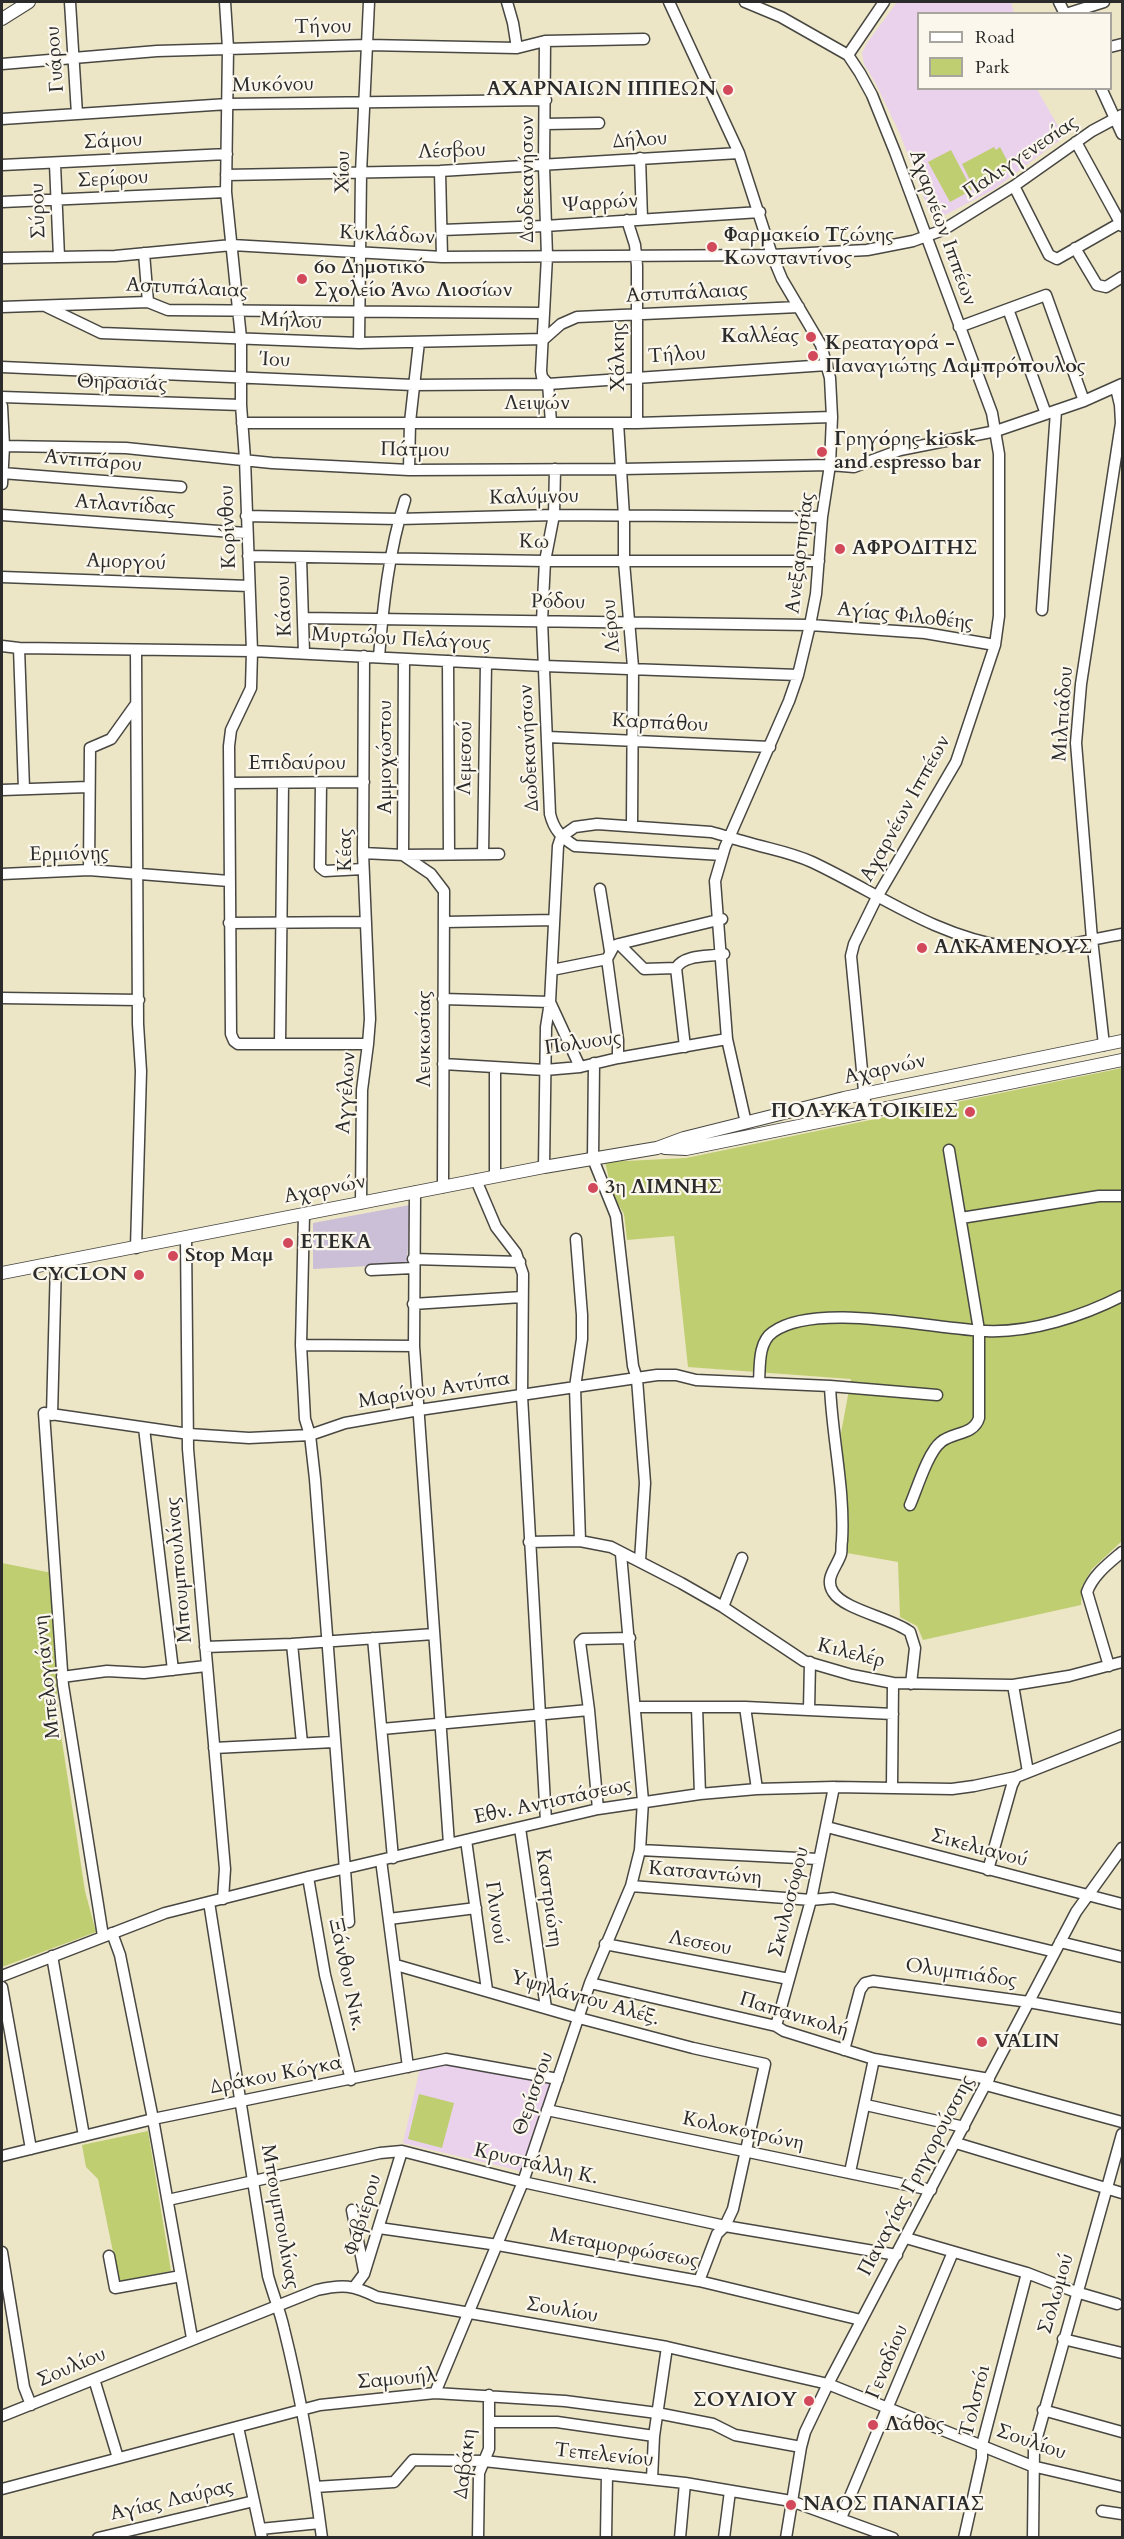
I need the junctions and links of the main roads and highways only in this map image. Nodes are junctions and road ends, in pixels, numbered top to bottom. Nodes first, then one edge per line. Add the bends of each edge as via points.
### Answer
1 (28, 2) edge
2 (2, 20) edge
3 (1122, 1041) edge
4 (1122, 1060) edge
5 (657, 1148) junction
6 (2, 1273) edge

1 - 2 main road
3 - 5 main road, Αχαρνών via 864,1093
4 - 5 main road, Αχαρνών via 686,1149
5 - 6 main road, Αχαρνών

